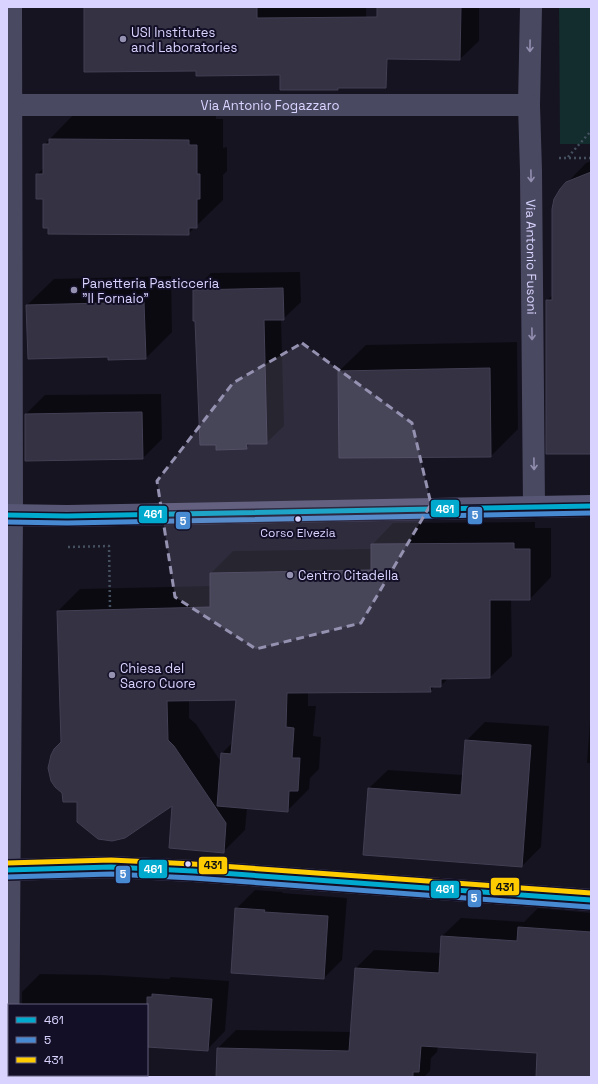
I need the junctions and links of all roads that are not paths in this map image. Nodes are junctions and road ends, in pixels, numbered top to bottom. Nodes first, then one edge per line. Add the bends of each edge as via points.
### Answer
1 (11, 7) edge
2 (531, 7) edge
3 (11, 105) junction
4 (529, 105) junction
5 (591, 506) edge
6 (534, 507) junction
7 (9, 515) edge
8 (8, 870) edge
9 (591, 900) edge
10 (8, 1077) edge

1 - 3 street
2 -> 4 street, Via Antonio Fusoni
3 - 4 street, Via Antonio Fogazzaro
3 - 7 street
4 -> 6 street, Via Antonio Fusoni
5 - 6 street
6 - 7 street via 75,516
7 - 8 street
8 - 9 street via 111,867 173,870
8 - 10 street

